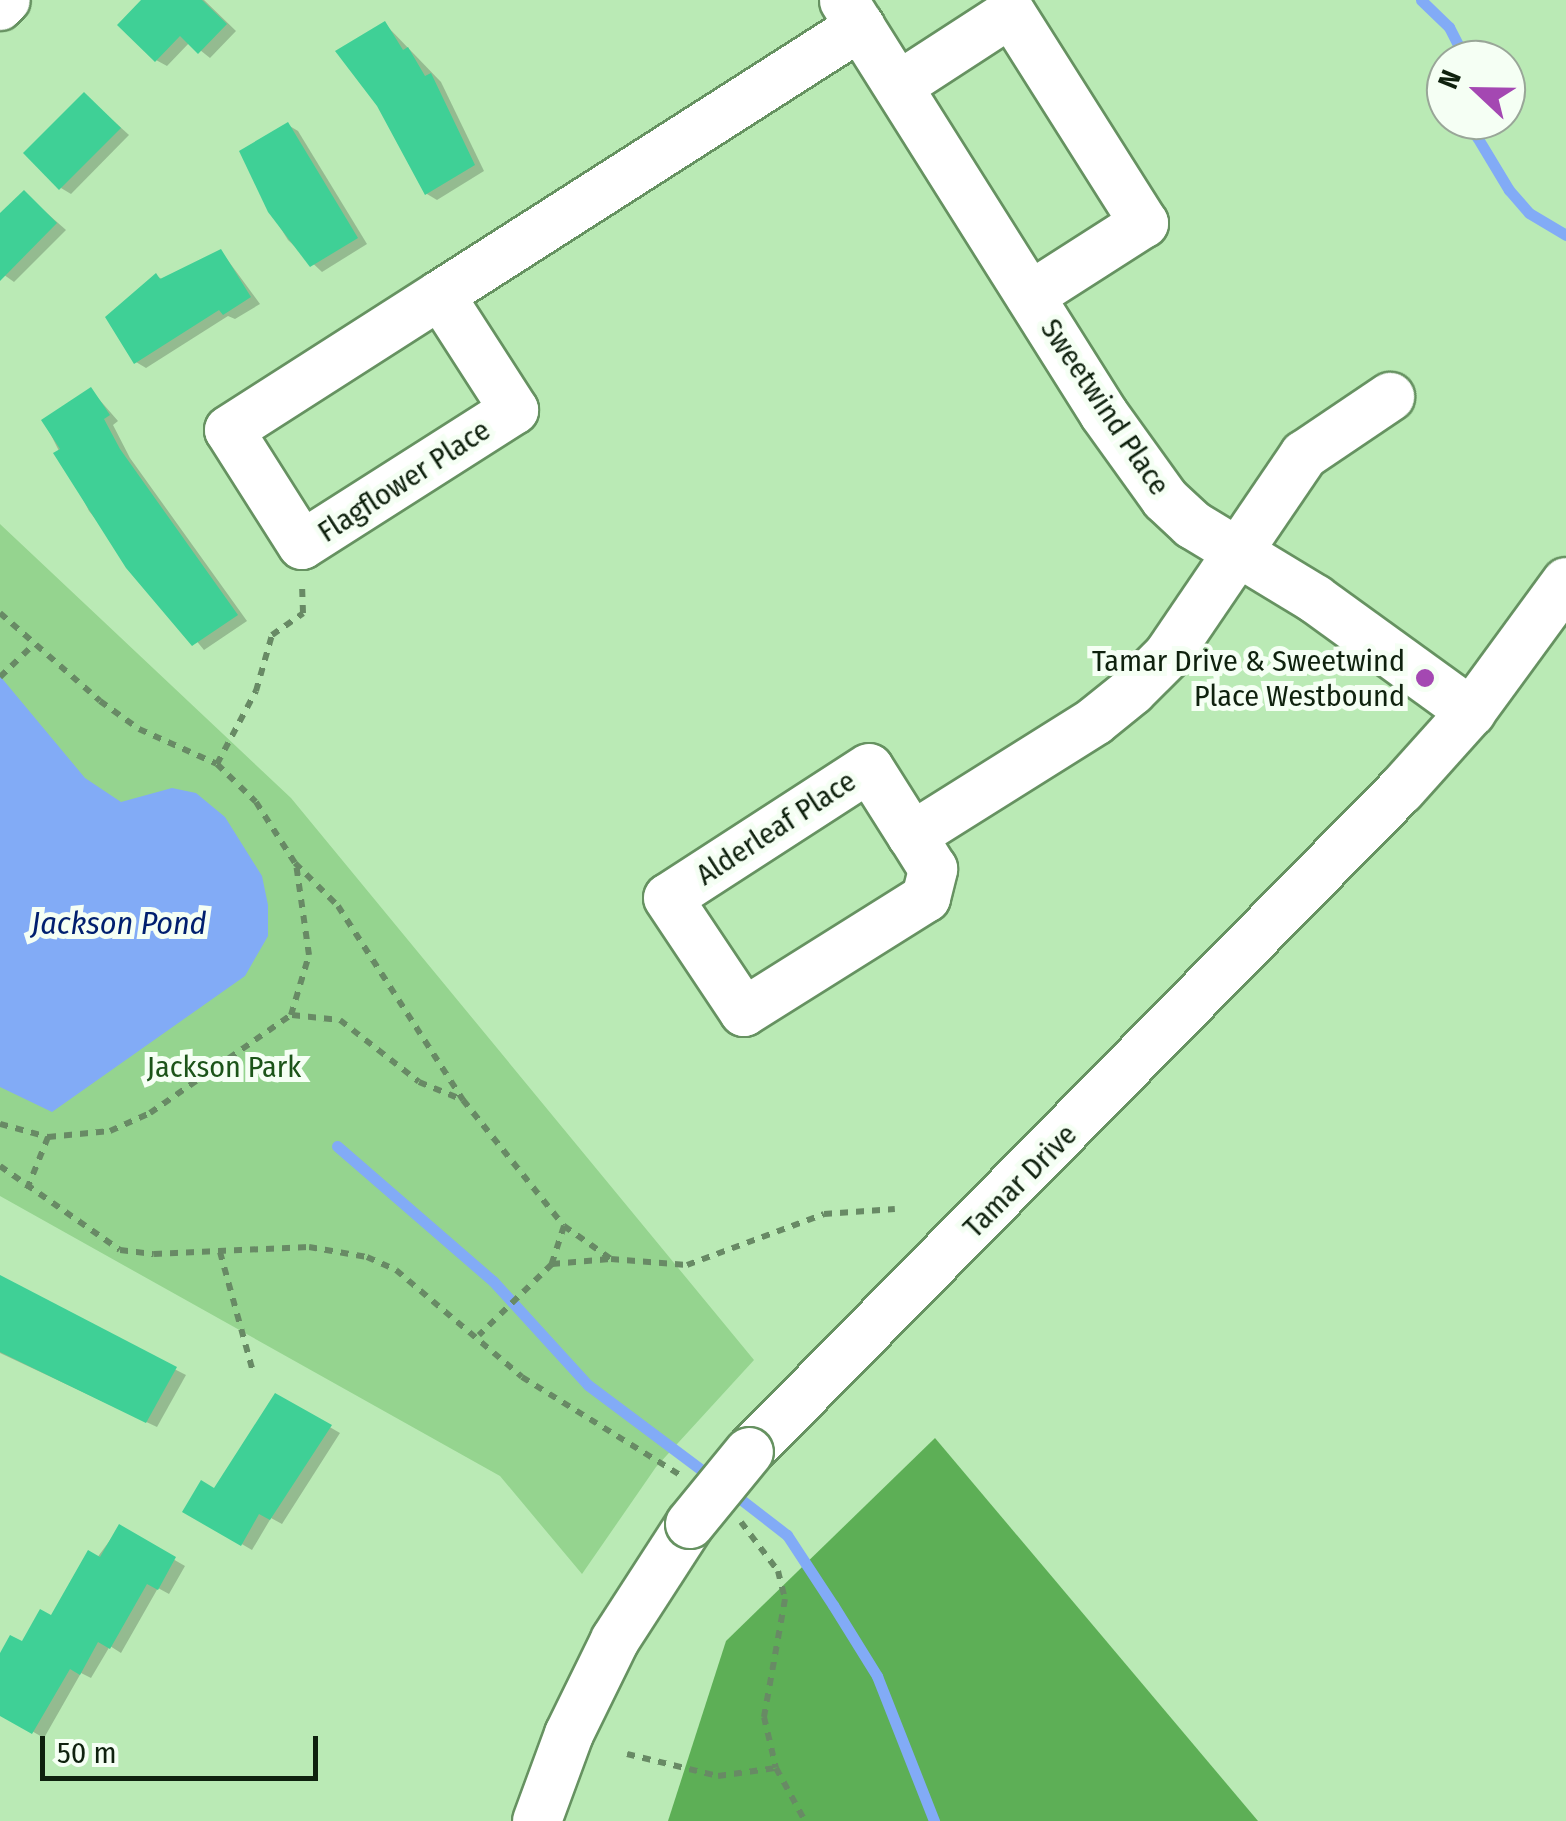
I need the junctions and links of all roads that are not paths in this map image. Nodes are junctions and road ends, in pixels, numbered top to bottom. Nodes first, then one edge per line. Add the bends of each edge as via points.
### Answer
1 (6, 0) edge
2 (0, 6) edge
3 (852, 13) edge
4 (900, 85) junction
5 (440, 294) junction
6 (1030, 296) junction
7 (1390, 397) dead end
8 (1238, 554) junction
9 (1566, 582) edge
10 (1471, 712) junction
11 (912, 836) junction
12 (537, 1821) edge

1 - 2 street
3 - 4 street, Sweetwind Place
3 - 5 street, Flagflower Place
4 - 6 street, Sweetwind Place
4 - 6 street via 1012,13 1144,222
5 - 5 street, Flagflower Place via 230,430 302,545 514,410
6 - 8 street, Sweetwind Place via 1165,499
7 - 8 street via 1304,455
8 - 10 street, Sweetwind Place via 1315,599
8 - 11 street via 1168,655 1132,691
9 - 10 street, Tamar Drive
10 - 12 street, Tamar Drive, bridge via 702,1506 615,1640 569,1734
11 - 11 street, Alderleaf Place via 933,869 926,898 744,1012 668,898 869,768

